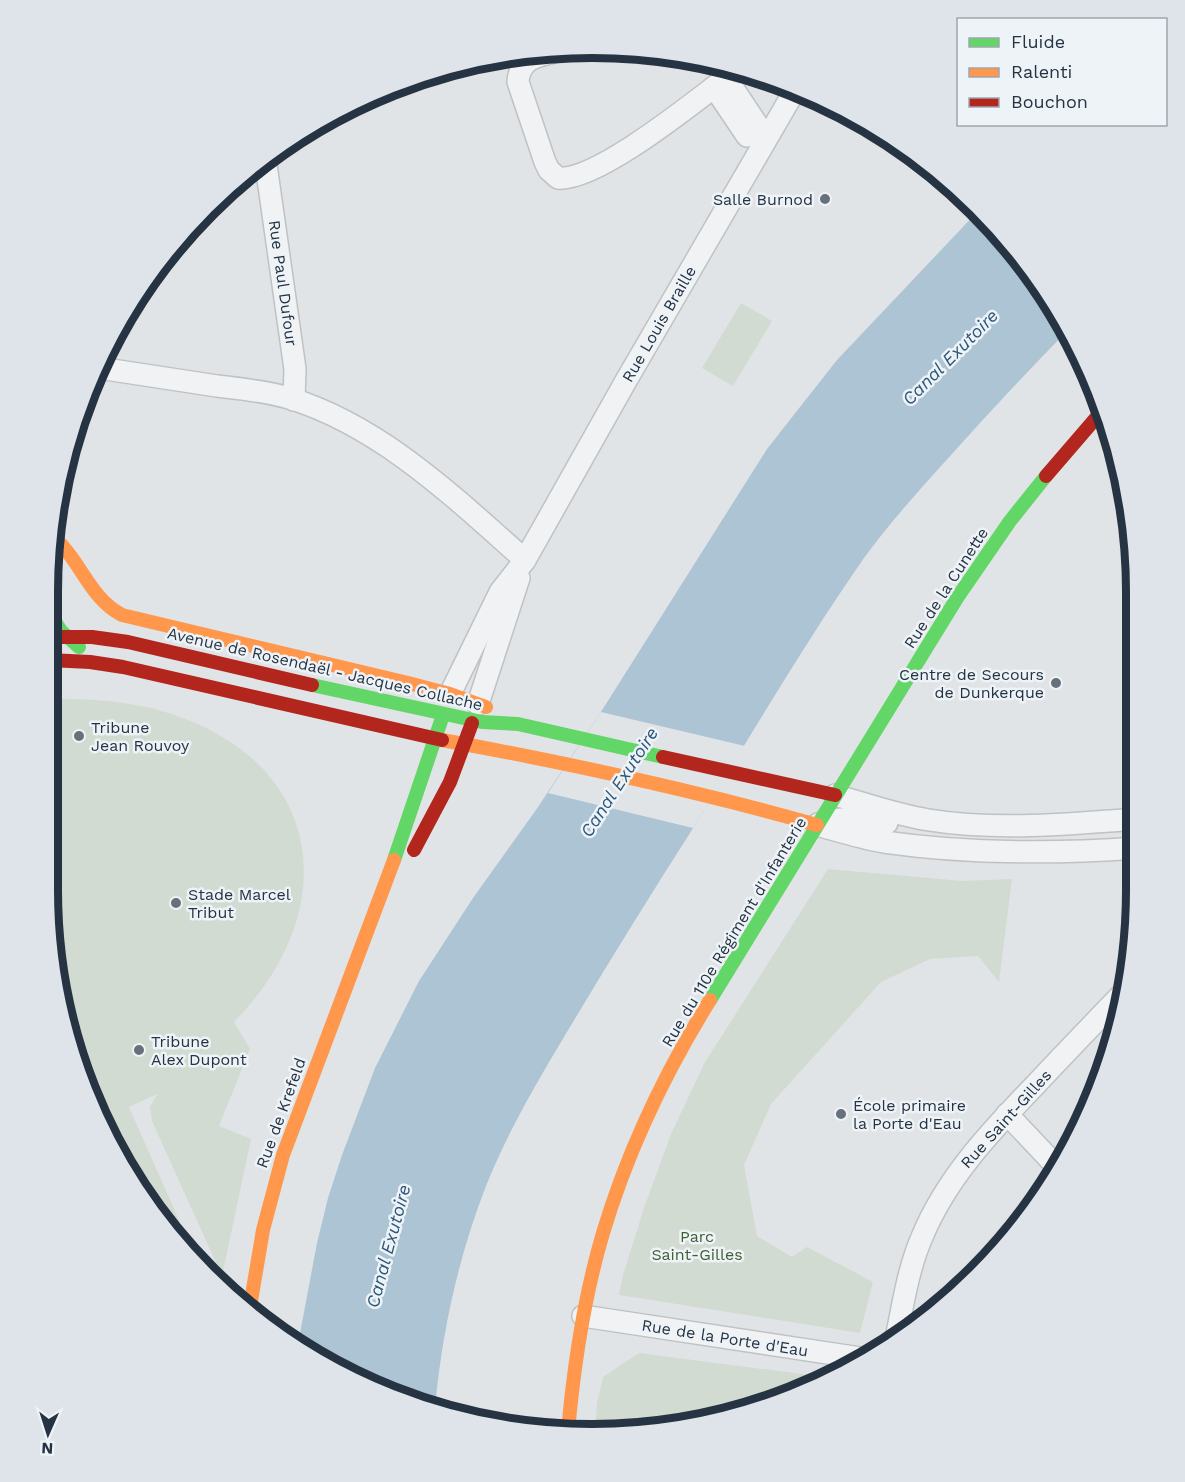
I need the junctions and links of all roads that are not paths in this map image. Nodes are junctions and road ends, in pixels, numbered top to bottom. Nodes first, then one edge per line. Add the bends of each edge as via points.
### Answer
1 (526, 63) edge
2 (719, 76) edge
3 (791, 97) edge
4 (762, 145) junction
5 (267, 169) edge
6 (108, 369) edge
7 (294, 400) junction
8 (1097, 417) edge
9 (61, 545) edge
10 (525, 560) junction
11 (58, 625) edge
12 (76, 625) dead end
13 (58, 636) edge
14 (66, 636) junction
15 (58, 643) edge
16 (58, 660) edge
17 (123, 667) junction
18 (450, 694) junction
19 (476, 712) junction
20 (443, 715) junction
21 (435, 738) junction
22 (466, 744) junction
23 (835, 795) junction
24 (1126, 820) edge
25 (1078, 823) junction
26 (817, 825) junction
27 (1126, 849) edge
28 (366, 937) junction
29 (1114, 1001) edge
30 (1007, 1114) junction
31 (1052, 1162) edge
32 (251, 1300) edge
33 (583, 1316) junction
34 (898, 1327) edge
35 (851, 1357) edge
36 (569, 1423) edge

1 - 2 street via 518,82 545,162 558,177 575,177 609,160 667,123
2 - 4 street
3 - 4 street, Rue Louis Braille
4 - 10 street, Rue Louis Braille
5 - 7 street, Rue Paul Dufour via 295,369
6 - 7 street
7 - 10 street via 344,421 400,456
8 - 23 main road, Rue de la Cunette via 1044,478 978,567
9 - 18 main road, Avenue de Rosendaël - Jacques Collache via 74,559 89,594 110,610
10 - 18 street, Rue Louis Braille via 500,592
10 - 19 street, Rue Louis Braille
11 - 14 main road
12 - 14 main road
13 - 14 main road, Avenue de Rosendaël - Jacques Collache
14 - 15 main road
14 - 17 main road via 96,658
14 - 20 main road, Avenue de Rosendaël - Jacques Collache via 128,642
16 - 17 main road
17 - 21 main road
18 - 19 main road, Avenue de Rosendaël - Jacques Collache
18 - 20 main road, Rue de Krefeld
19 - 20 main road, Avenue de Rosendaël - Jacques Collache
19 - 22 main road, Rue de Krefeld
19 - 23 main road, Avenue de Rosendaël - Jacques Collache
20 - 21 main road, Rue de Krefeld
21 - 22 main road
21 - 28 main road, Rue de Krefeld
22 - 26 main road
22 - 28 main road, Rue de Krefeld via 445,793
23 - 25 street via 938,821 999,825
23 - 26 main road, Rue du 110e Régiment d'Infanterie
24 - 25 street
25 - 26 street via 968,837 922,832 858,817
26 - 27 street via 883,841 938,847 1054,853
26 - 33 main road, Rue du 110e Régiment d'Infanterie via 700,1014 639,1135 605,1224
28 - 32 main road, Rue de Krefeld via 280,1163
29 - 30 street, Rue Saint-Gilles
30 - 31 street
30 - 34 street, Rue Saint-Gilles via 968,1160 929,1221 913,1261
33 - 35 street, Rue de la Porte d'Eau
33 - 36 main road, Rue du 110e Régiment d'Infanterie

